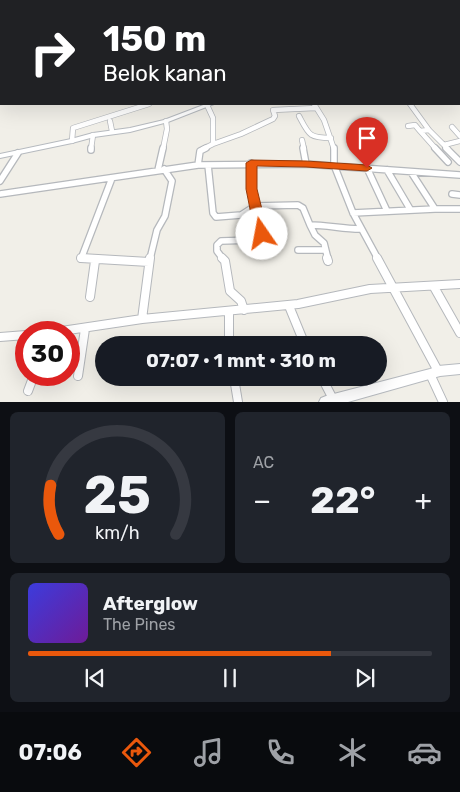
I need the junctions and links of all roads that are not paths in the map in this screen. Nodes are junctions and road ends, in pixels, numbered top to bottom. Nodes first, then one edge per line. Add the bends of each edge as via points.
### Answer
1 (145, 105) edge
2 (206, 105) edge
3 (209, 105) edge
4 (315, 105) edge
5 (411, 105) edge
6 (299, 116) dead end
7 (110, 121) dead end
8 (166, 121) junction
9 (408, 126) dead end
10 (452, 127) dead end
11 (429, 130) junction
12 (112, 131) junction
13 (420, 131) junction
14 (93, 134) junction
15 (460, 136) edge
16 (331, 138) junction
17 (302, 140) dead end
18 (72, 141) junction
19 (460, 141) edge
20 (213, 144) junction
21 (444, 145) junction
22 (90, 150) dead end
23 (18, 153) junction
24 (0, 156) edge
25 (448, 162) dead end
26 (460, 162) edge
27 (251, 163) junction
28 (306, 164) junction
29 (198, 165) junction
30 (208, 165) junction
31 (334, 165) junction
32 (367, 168) junction
33 (161, 170) junction
34 (387, 170) junction
35 (411, 172) junction
36 (460, 175) edge
37 (112, 178) junction
38 (0, 181) edge
39 (0, 194) edge
40 (452, 194) dead end
41 (460, 195) edge
42 (255, 206) junction
43 (410, 209) junction
44 (435, 209) junction
45 (460, 209) edge
46 (387, 211) junction
47 (353, 213) junction
48 (310, 225) junction
49 (360, 229) junction
50 (298, 250) dead end
51 (325, 250) junction
52 (95, 261) junction
53 (328, 261) dead end
54 (150, 262) junction
55 (460, 284) edge
56 (434, 287) junction
57 (395, 289) junction
58 (90, 297) dead end
59 (289, 306) junction
60 (244, 310) junction
61 (229, 312) junction
62 (142, 319) junction
63 (85, 329) junction
64 (80, 330) edge
65 (460, 333) edge
66 (15, 336) edge
67 (228, 336) edge
68 (302, 336) edge
69 (0, 337) edge
70 (80, 363) edge
71 (460, 369) edge
72 (434, 372) junction
73 (30, 386) edge
74 (235, 386) edge
75 (324, 386) edge
76 (28, 390) dead end
77 (329, 401) edge
78 (238, 402) edge
79 (443, 402) edge

1 - 18 street via 73,128
2 - 8 street
3 - 20 street
4 - 16 street
4 - 20 street via 273,110 273,119
5 - 11 street
6 - 16 street via 308,135
7 - 12 street
8 - 12 street
8 - 33 street
9 - 13 street via 415,125
10 - 15 street
11 - 13 street
11 - 21 street
12 - 14 street
13 - 25 street
14 - 18 street
14 - 22 street
16 - 31 street
17 - 28 street
18 - 23 street
19 - 21 street
20 - 29 street via 200,151
21 - 26 street
23 - 24 street
23 - 38 street
27 - 28 street
27 - 30 street
27 - 42 street
28 - 31 street
29 - 30 street
29 - 33 street
30 - 42 street via 216,217 241,215
31 - 32 street
31 - 47 street
32 - 34 street
32 - 46 street
33 - 37 street
33 - 54 street via 172,181
34 - 35 street
34 - 43 street
35 - 36 street
35 - 44 street
37 - 39 street
37 - 52 street via 80,258
40 - 41 street
42 - 48 street via 298,205 303,208
42 - 60 street via 261,238 221,241 217,245 217,251 225,261 230,291 241,301
43 - 44 street
43 - 46 street
44 - 45 street
46 - 47 street
47 - 49 street
48 - 49 street
48 - 51 street via 324,243
49 - 57 street
50 - 51 street
51 - 53 street
52 - 54 street
52 - 58 street
54 - 62 street
55 - 56 street
56 - 57 street
56 - 65 street
57 - 59 street via 370,289
57 - 72 street
59 - 60 street
59 - 68 street
60 - 61 street
61 - 62 street
61 - 67 street
62 - 63 street
63 - 64 street
63 - 70 street
66 - 69 street
71 - 72 street
72 - 77 street
72 - 79 street
73 - 76 street
74 - 78 street
75 - 77 street

